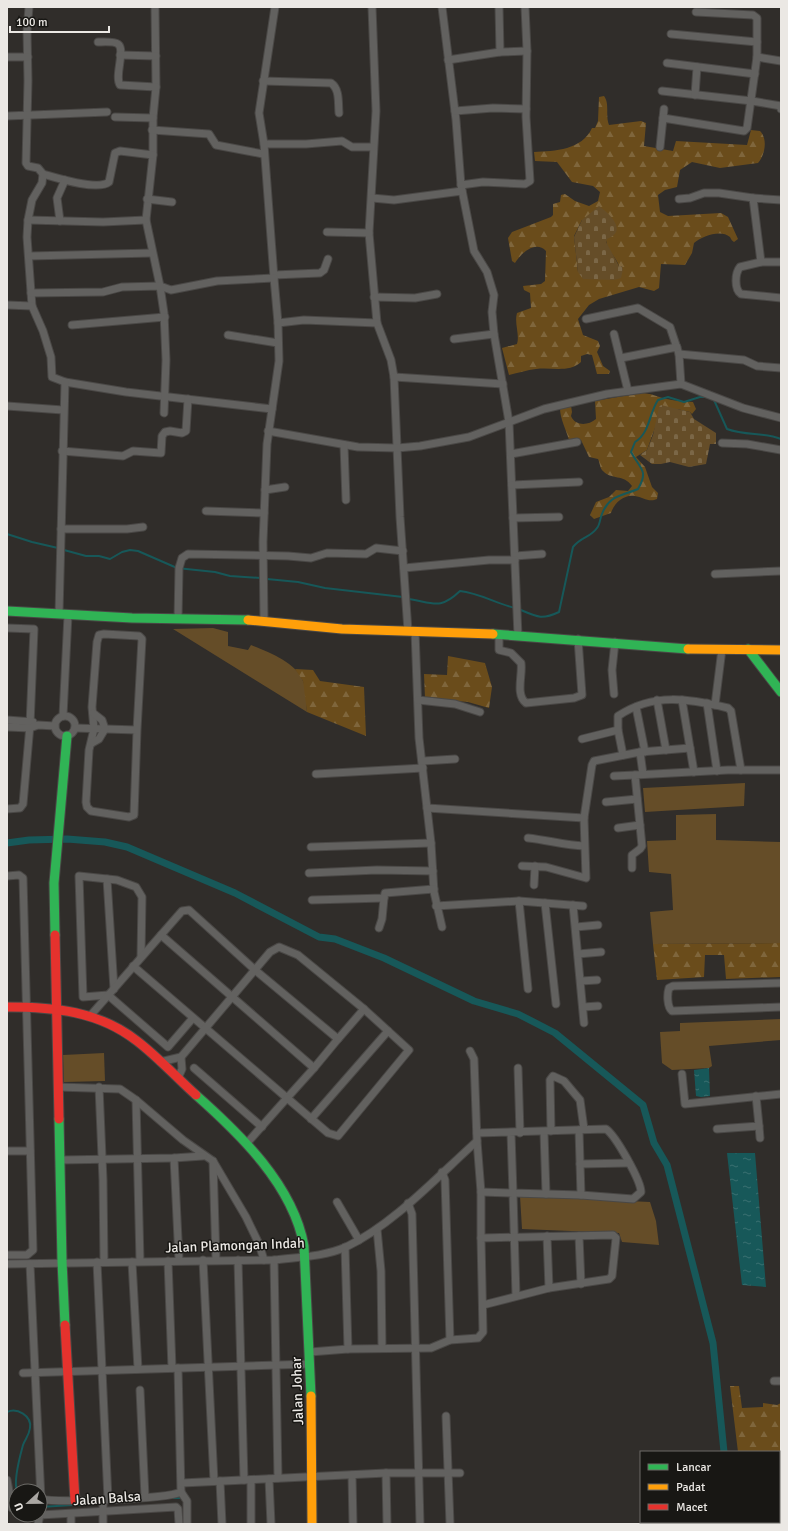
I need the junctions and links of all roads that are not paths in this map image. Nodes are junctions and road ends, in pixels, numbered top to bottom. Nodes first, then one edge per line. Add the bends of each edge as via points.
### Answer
1 (29, 7) edge
2 (155, 7) edge
3 (275, 7) edge
4 (372, 7) edge
5 (442, 7) edge
6 (499, 7) edge
7 (525, 7) edge
8 (696, 12) dead end
9 (671, 34) dead end
10 (98, 42) dead end
11 (757, 42) junction
12 (527, 51) junction
13 (500, 52) junction
14 (120, 55) junction
15 (156, 56) junction
16 (7, 57) edge
17 (28, 57) junction
18 (757, 57) junction
19 (448, 60) junction
20 (781, 61) edge
21 (667, 63) dead end
22 (696, 67) junction
23 (755, 74) junction
24 (263, 81) junction
25 (156, 87) junction
26 (662, 91) dead end
27 (695, 95) junction
28 (752, 101) junction
29 (781, 103) edge
30 (781, 107) edge
31 (526, 108) junction
32 (664, 109) dead end
33 (455, 111) junction
34 (107, 112) dead end
35 (339, 113) dead end
36 (7, 116) edge
37 (27, 116) junction
38 (116, 117) dead end
39 (153, 118) junction
40 (663, 118) junction
41 (152, 130) junction
42 (264, 144) junction
43 (372, 147) junction
44 (660, 147) dead end
45 (263, 154) junction
46 (153, 155) junction
47 (43, 174) junction
48 (65, 180) junction
49 (461, 188) junction
50 (372, 198) junction
51 (752, 198) junction
52 (147, 199) junction
53 (679, 199) dead end
54 (781, 200) edge
55 (172, 202) dead end
56 (28, 220) junction
57 (146, 220) junction
58 (60, 221) junction
59 (327, 232) dead end
60 (369, 233) junction
61 (152, 253) junction
62 (30, 256) junction
63 (328, 259) dead end
64 (761, 262) junction
65 (781, 262) edge
66 (274, 277) junction
67 (160, 286) junction
68 (31, 293) junction
69 (437, 294) dead end
70 (374, 297) junction
71 (781, 298) edge
72 (7, 305) edge
73 (32, 306) junction
74 (165, 317) junction
75 (586, 319) dead end
76 (278, 323) junction
77 (377, 323) junction
78 (72, 325) dead end
79 (494, 334) junction
80 (614, 334) dead end
81 (228, 335) dead end
82 (454, 338) dead end
83 (278, 343) junction
84 (678, 350) junction
85 (621, 358) junction
86 (781, 368) edge
87 (394, 377) junction
88 (65, 382) junction
89 (503, 384) junction
90 (681, 384) junction
91 (628, 391) junction
92 (165, 396) junction
93 (188, 399) junction
94 (7, 406) edge
95 (272, 409) junction
96 (63, 410) junction
97 (164, 413) dead end
98 (781, 418) edge
99 (510, 422) junction
100 (268, 430) junction
101 (577, 442) dead end
102 (722, 443) dead end
103 (344, 445) junction
104 (397, 448) junction
105 (781, 450) edge
106 (62, 451) junction
107 (511, 454) junction
108 (579, 482) dead end
109 (512, 485) junction
110 (285, 487) dead end
111 (265, 490) junction
112 (346, 500) dead end
113 (206, 511) dead end
114 (264, 513) junction
115 (559, 517) dead end
116 (513, 518) junction
117 (143, 527) dead end
118 (61, 528) junction
119 (403, 551) junction
120 (542, 554) dead end
121 (263, 557) junction
122 (515, 558) junction
123 (404, 568) junction
124 (781, 570) edge
125 (715, 574) dead end
126 (7, 611) edge
127 (64, 615) junction
128 (178, 619) junction
129 (264, 620) junction
130 (7, 628) edge
131 (412, 631) junction
132 (499, 634) junction
133 (518, 636) junction
134 (578, 639) junction
135 (615, 642) junction
136 (722, 649) junction
137 (748, 649) junction
138 (781, 650) edge
139 (781, 692) edge
140 (614, 694) dead end
141 (418, 700) junction
142 (657, 700) junction
143 (682, 700) junction
144 (711, 704) junction
145 (636, 707) junction
146 (480, 712) dead end
147 (93, 713) junction
148 (63, 716) junction
149 (7, 720) edge
150 (30, 725) junction
151 (55, 726) junction
152 (7, 727) edge
153 (75, 728) junction
154 (94, 729) junction
155 (105, 729) junction
156 (137, 730) junction
157 (618, 730) junction
158 (67, 736) junction
159 (582, 739) dead end
160 (92, 743) junction
161 (690, 748) junction
162 (666, 750) junction
163 (643, 752) junction
164 (623, 755) junction
165 (455, 759) dead end
166 (423, 765) junction
167 (717, 770) junction
168 (741, 770) junction
169 (781, 770) edge
170 (694, 772) junction
171 (316, 774) dead end
172 (643, 774) junction
173 (635, 775) junction
174 (614, 776) dead end
175 (637, 799) junction
176 (606, 802) dead end
177 (427, 808) junction
178 (7, 809) edge
179 (584, 818) junction
180 (640, 825) junction
181 (618, 828) dead end
182 (528, 838) dead end
183 (431, 843) junction
184 (584, 846) junction
185 (311, 847) dead end
186 (522, 866) dead end
187 (535, 866) junction
188 (632, 868) dead end
189 (433, 870) junction
190 (310, 873) dead end
191 (7, 876) edge
192 (107, 879) junction
193 (534, 885) dead end
194 (434, 889) junction
195 (384, 898) junction
196 (312, 900) dead end
197 (519, 901) junction
198 (545, 903) junction
199 (574, 905) junction
200 (436, 906) junction
201 (583, 906) dead end
202 (598, 925) dead end
203 (442, 927) dead end
204 (576, 927) junction
205 (379, 928) dead end
206 (161, 935) junction
207 (601, 952) dead end
208 (578, 954) junction
209 (142, 957) junction
210 (133, 966) junction
211 (255, 970) junction
212 (597, 980) dead end
213 (581, 981) junction
214 (781, 983) edge
215 (114, 989) junction
216 (528, 989) dead end
217 (108, 995) junction
218 (231, 998) junction
219 (556, 1004) dead end
220 (598, 1006) dead end
221 (7, 1007) edge
222 (27, 1007) junction
223 (583, 1007) junction
224 (781, 1007) edge
225 (56, 1008) junction
226 (364, 1009) junction
227 (90, 1016) junction
228 (193, 1018) junction
229 (584, 1023) dead end
230 (205, 1028) junction
231 (388, 1031) junction
232 (338, 1039) junction
233 (470, 1051) dead end
234 (181, 1057) junction
235 (160, 1062) junction
236 (194, 1068) dead end
237 (314, 1068) junction
238 (518, 1068) dead end
239 (682, 1074) dead end
240 (178, 1078) junction
241 (58, 1087) junction
242 (99, 1087) junction
243 (781, 1094) edge
244 (756, 1096) junction
245 (288, 1098) junction
246 (136, 1100) junction
247 (311, 1119) junction
248 (759, 1126) junction
249 (262, 1127) junction
250 (717, 1129) dead end
251 (581, 1130) junction
252 (548, 1132) junction
253 (477, 1133) junction
254 (511, 1133) junction
255 (520, 1133) junction
256 (760, 1138) dead end
257 (477, 1141) junction
258 (247, 1144) junction
259 (30, 1150) junction
260 (7, 1151) edge
261 (203, 1156) junction
262 (174, 1158) junction
263 (102, 1159) junction
264 (139, 1159) junction
265 (60, 1160) junction
266 (213, 1162) junction
267 (629, 1163) junction
268 (580, 1164) junction
269 (442, 1172) junction
270 (481, 1192) junction
271 (513, 1193) junction
272 (546, 1194) junction
273 (581, 1194) junction
274 (337, 1202) dead end
275 (408, 1203) junction
276 (377, 1229) junction
277 (547, 1236) junction
278 (578, 1236) junction
279 (514, 1237) junction
280 (481, 1238) junction
281 (359, 1240) junction
282 (345, 1247) junction
283 (7, 1255) edge
284 (304, 1257) junction
285 (179, 1260) junction
286 (203, 1260) junction
287 (216, 1260) junction
288 (238, 1260) junction
289 (264, 1260) junction
290 (274, 1260) junction
291 (62, 1261) junction
292 (140, 1261) junction
293 (168, 1261) junction
294 (101, 1262) junction
295 (132, 1262) junction
296 (7, 1264) edge
297 (30, 1264) junction
298 (581, 1284) junction
299 (549, 1288) junction
300 (516, 1296) junction
301 (483, 1305) junction
302 (450, 1340) junction
303 (382, 1348) junction
304 (415, 1348) junction
305 (348, 1349) junction
306 (310, 1352) junction
307 (310, 1364) junction
308 (241, 1366) junction
309 (275, 1366) junction
310 (175, 1368) junction
311 (208, 1368) junction
312 (138, 1369) junction
313 (102, 1370) junction
314 (67, 1371) junction
315 (23, 1373) dead end
316 (36, 1373) junction
317 (140, 1390) dead end
318 (446, 1416) dead end
319 (386, 1473) junction
320 (418, 1473) junction
321 (448, 1473) junction
322 (460, 1473) dead end
323 (352, 1475) junction
324 (315, 1477) junction
325 (278, 1478) junction
326 (269, 1479) junction
327 (7, 1480) edge
328 (248, 1480) junction
329 (217, 1481) junction
330 (182, 1483) junction
331 (7, 1489) edge
332 (181, 1492) junction
333 (145, 1497) junction
334 (104, 1500) junction
335 (75, 1501) junction
336 (102, 1511) junction
337 (71, 1514) junction
338 (48, 1515) edge
339 (71, 1524) edge
340 (102, 1524) edge
341 (179, 1524) edge
342 (187, 1524) edge
343 (222, 1524) edge
344 (251, 1524) edge
345 (271, 1524) edge
346 (312, 1524) edge
347 (353, 1524) edge
348 (387, 1524) edge
349 (420, 1524) edge
350 (450, 1524) edge

1 - 17 street
2 - 15 street
3 - 24 street
4 - 43 street via 376,111
5 - 19 street
6 - 13 street
7 - 12 street
8 - 11 street via 755,16
9 - 11 street
10 - 14 street via 118,44
11 - 18 street
12 - 13 street
12 - 31 street
13 - 19 street
14 - 15 street
14 - 25 street via 120,85
15 - 25 street
16 - 17 street
17 - 37 street
18 - 20 street
18 - 23 street
19 - 33 street
21 - 22 street
22 - 23 street
22 - 27 street
23 - 28 street
24 - 35 street via 330,83 336,90
24 - 42 street via 259,113
25 - 39 street
26 - 27 street
27 - 28 street
28 - 30 street
28 - 40 street via 747,128 744,131
29 - 30 street
31 - 33 street
31 - 49 street via 530,181 525,184 483,182
32 - 40 street
33 - 49 street
34 - 37 street
36 - 37 street
37 - 47 street via 26,165 38,168
38 - 39 street
39 - 41 street
40 - 44 street
41 - 45 street via 209,134 216,145
41 - 46 street
42 - 43 street via 342,141 352,147
42 - 45 street
43 - 50 street
45 - 66 street
46 - 48 street via 120,151 115,153 109,182 104,185
46 - 52 street
47 - 48 street
47 - 56 street via 42,183 32,200
48 - 58 street via 57,198
49 - 50 street via 394,200
49 - 79 street via 474,251 487,272 494,295
50 - 60 street
51 - 53 street via 704,193
51 - 54 street
51 - 64 street
52 - 55 street
52 - 57 street
56 - 58 street
56 - 62 street
57 - 58 street
57 - 61 street
59 - 60 street
60 - 70 street
61 - 62 street
61 - 67 street
62 - 68 street
63 - 66 street via 320,273
64 - 65 street
64 - 71 street via 738,268 738,291 741,294
66 - 67 street via 217,281 171,290
66 - 76 street
67 - 68 street via 122,287 103,292
67 - 74 street
68 - 73 street
69 - 70 street via 415,298
70 - 77 street
72 - 73 street
73 - 88 street via 51,357 52,377
74 - 78 street
74 - 92 street
75 - 84 street via 641,309 669,325
76 - 77 street via 304,320
76 - 83 street
77 - 87 street via 391,360
79 - 82 street
79 - 89 street
80 - 85 street
81 - 83 street
83 - 95 street via 278,374
84 - 85 street
84 - 86 street via 744,360 757,366
84 - 90 street
85 - 91 street
87 - 89 street
87 - 104 street
88 - 92 street
88 - 96 street
89 - 99 street
90 - 91 street
90 - 98 street via 743,408
91 - 99 street via 544,409
92 - 93 street
92 - 97 street
93 - 95 street
93 - 106 street via 186,431 182,434 164,432 160,454 133,451 123,456
94 - 96 street
95 - 100 street
96 - 106 street
99 - 104 street via 468,437
99 - 107 street
100 - 103 street
100 - 111 street
101 - 107 street
102 - 105 street
103 - 104 street
103 - 112 street
104 - 119 street
106 - 118 street
107 - 109 street
108 - 109 street
109 - 116 street
110 - 111 street
111 - 114 street
113 - 114 street
114 - 121 street
115 - 116 street
116 - 122 street
117 - 118 street
118 - 127 street
119 - 121 street via 376,548 367,554 327,553 315,558
119 - 123 street
120 - 122 street
121 - 128 street via 192,554 182,558 179,568
121 - 129 street
122 - 123 street
122 - 133 street
123 - 131 street
124 - 125 street
126 - 127 street
127 - 128 street
127 - 148 street
128 - 129 street
129 - 131 street via 342,629
130 - 150 street via 34,629
131 - 132 street
131 - 141 street
132 - 133 street
132 - 134 street via 499,650 511,653 521,663 520,690 526,703 582,695
133 - 134 street
134 - 135 street
135 - 136 street via 679,649
135 - 140 street via 612,670
136 - 137 street
136 - 144 street
137 - 138 street
137 - 139 street
141 - 146 street via 455,704
141 - 166 street
142 - 143 street
142 - 145 street
142 - 162 street
143 - 144 street
143 - 161 street
144 - 167 street
144 - 168 street via 731,711
145 - 157 street via 618,716
145 - 163 street
147 - 154 street
147 - 155 street via 102,720
147 - 156 street via 98,636 104,634 140,637 143,647
148 - 151 street via 57,720
148 - 153 street via 72,719
149 - 150 street
150 - 151 street
150 - 152 street
150 - 178 street via 23,804 20,808
151 - 158 street via 58,734
153 - 154 street
153 - 158 street
154 - 155 street
154 - 160 street
155 - 156 street
155 - 160 street via 99,739
156 - 160 street via 134,813 131,818 91,811 87,807 89,750
157 - 159 street
157 - 164 street
158 - 225 street via 54,882
161 - 162 street
161 - 170 street
162 - 163 street
163 - 164 street
163 - 172 street
164 - 179 street via 593,762
165 - 166 street
166 - 171 street
166 - 177 street
167 - 168 street
167 - 170 street
168 - 169 street
170 - 172 street
172 - 173 street
173 - 174 street
173 - 175 street
175 - 176 street
175 - 180 street
177 - 179 street
177 - 183 street
179 - 184 street
180 - 181 street
180 - 188 street via 642,847 632,854
182 - 184 street
183 - 185 street
183 - 189 street
184 - 187 street via 586,878
186 - 187 street
187 - 193 street
189 - 190 street
189 - 194 street
191 - 222 street via 19,875 23,878
192 - 209 street via 136,887 142,897
192 - 215 street
192 - 217 street via 79,876 83,997
194 - 195 street via 385,893
194 - 200 street
195 - 196 street
195 - 205 street
197 - 198 street
197 - 200 street
197 - 216 street
198 - 199 street
198 - 219 street
199 - 201 street
199 - 204 street
200 - 203 street
202 - 204 street
204 - 208 street
206 - 209 street
206 - 211 street via 182,911 189,910
206 - 218 street
207 - 208 street
208 - 213 street
209 - 210 street
210 - 215 street
210 - 228 street
211 - 218 street
211 - 226 street via 270,952 279,947 298,956
211 - 232 street
212 - 213 street
213 - 223 street
214 - 224 street via 673,986 668,991 669,1008 674,1012
215 - 217 street
217 - 227 street
217 - 228 street via 168,1047
218 - 230 street
218 - 237 street
220 - 223 street
221 - 222 street, Jalan Johar
222 - 225 street, Jalan Johar
222 - 259 street
223 - 229 street
225 - 227 street, Jalan Johar
225 - 241 street
226 - 231 street
226 - 232 street
227 - 235 street, Jalan Johar via 122,1030
228 - 230 street
230 - 234 street
230 - 245 street
231 - 247 street
231 - 247 street via 409,1050 338,1136 328,1134
232 - 237 street
233 - 253 street via 474,1059
234 - 235 street
234 - 240 street via 182,1069
235 - 240 street, Jalan Johar
236 - 249 street
237 - 245 street
238 - 255 street
239 - 244 street via 685,1104
240 - 258 street, Jalan Johar
241 - 242 street
241 - 265 street
242 - 246 street via 120,1089
242 - 263 street
243 - 244 street
244 - 248 street
245 - 247 street
245 - 249 street
246 - 261 street
246 - 264 street
248 - 250 street
248 - 256 street
249 - 258 street
251 - 252 street
251 - 252 street via 580,1100 564,1081 554,1076 550,1080
251 - 267 street via 609,1130
251 - 268 street
252 - 255 street
252 - 272 street
253 - 254 street
253 - 257 street
254 - 255 street
254 - 271 street
257 - 269 street, Jalan Plamongan Indah
257 - 270 street
258 - 284 street, Jalan Johar via 268,1170 293,1211 302,1233
259 - 260 street
259 - 283 street via 33,1250 26,1255
261 - 262 street
261 - 266 street
262 - 264 street
262 - 285 street
263 - 264 street
263 - 265 street
263 - 294 street
264 - 292 street
265 - 291 street
266 - 287 street
266 - 289 street via 246,1217
267 - 268 street
267 - 273 street via 641,1189 637,1198
268 - 273 street
269 - 275 street, Jalan Plamongan Indah
269 - 302 street via 445,1180
270 - 271 street
270 - 280 street
271 - 272 street
271 - 279 street
272 - 273 street
274 - 281 street
275 - 276 street, Jalan Plamongan Indah
275 - 304 street via 412,1214
276 - 281 street, Jalan Plamongan Indah
276 - 303 street via 381,1271
277 - 278 street
277 - 279 street
277 - 299 street
278 - 298 street
278 - 298 street via 613,1236 617,1240 611,1278
279 - 280 street
279 - 300 street
280 - 301 street
281 - 282 street, Jalan Plamongan Indah
282 - 284 street, Jalan Plamongan Indah
282 - 305 street
284 - 290 street, Jalan Plamongan Indah
284 - 306 street, Jalan Johar
285 - 286 street, Jalan Plamongan Indah
285 - 293 street, Jalan Plamongan Indah
286 - 287 street, Jalan Plamongan Indah
286 - 311 street
287 - 288 street, Jalan Plamongan Indah
288 - 289 street, Jalan Plamongan Indah
288 - 308 street
289 - 290 street, Jalan Plamongan Indah
290 - 309 street
291 - 294 street, Jalan Plamongan Indah
291 - 297 street, Jalan Plamongan Indah
291 - 314 street
292 - 293 street, Jalan Plamongan Indah
292 - 295 street, Jalan Plamongan Indah
293 - 310 street
294 - 295 street, Jalan Plamongan Indah
294 - 313 street
295 - 312 street
296 - 297 street, Jalan Plamongan Indah
297 - 316 street
298 - 299 street
299 - 300 street
300 - 301 street
301 - 302 street via 482,1335 476,1338
302 - 304 street via 431,1348
303 - 304 street
303 - 305 street
304 - 320 street
305 - 306 street
306 - 307 street, Jalan Johar
307 - 309 street
307 - 324 street, Jalan Johar
308 - 309 street
308 - 311 street
308 - 328 street
309 - 325 street
310 - 311 street
310 - 312 street
310 - 330 street
311 - 329 street
312 - 313 street
313 - 314 street
313 - 334 street
314 - 316 street
314 - 335 street
315 - 316 street
316 - 335 street via 40,1498
317 - 333 street
318 - 321 street
319 - 320 street
319 - 323 street
319 - 348 street
320 - 321 street
320 - 349 street
321 - 322 street
321 - 350 street
323 - 324 street
323 - 347 street
324 - 325 street
324 - 346 street, Jalan Johar
325 - 326 street
326 - 328 street
326 - 345 street
327 - 331 street
328 - 329 street
328 - 344 street
329 - 330 street
329 - 343 street
330 - 332 street
332 - 333 street
332 - 342 street via 187,1501
333 - 334 street
334 - 335 street
334 - 336 street
336 - 337 street, Jalan Balsa
336 - 340 street
336 - 341 street, Jalan Balsa via 176,1507
337 - 338 street, Jalan Balsa
337 - 339 street

